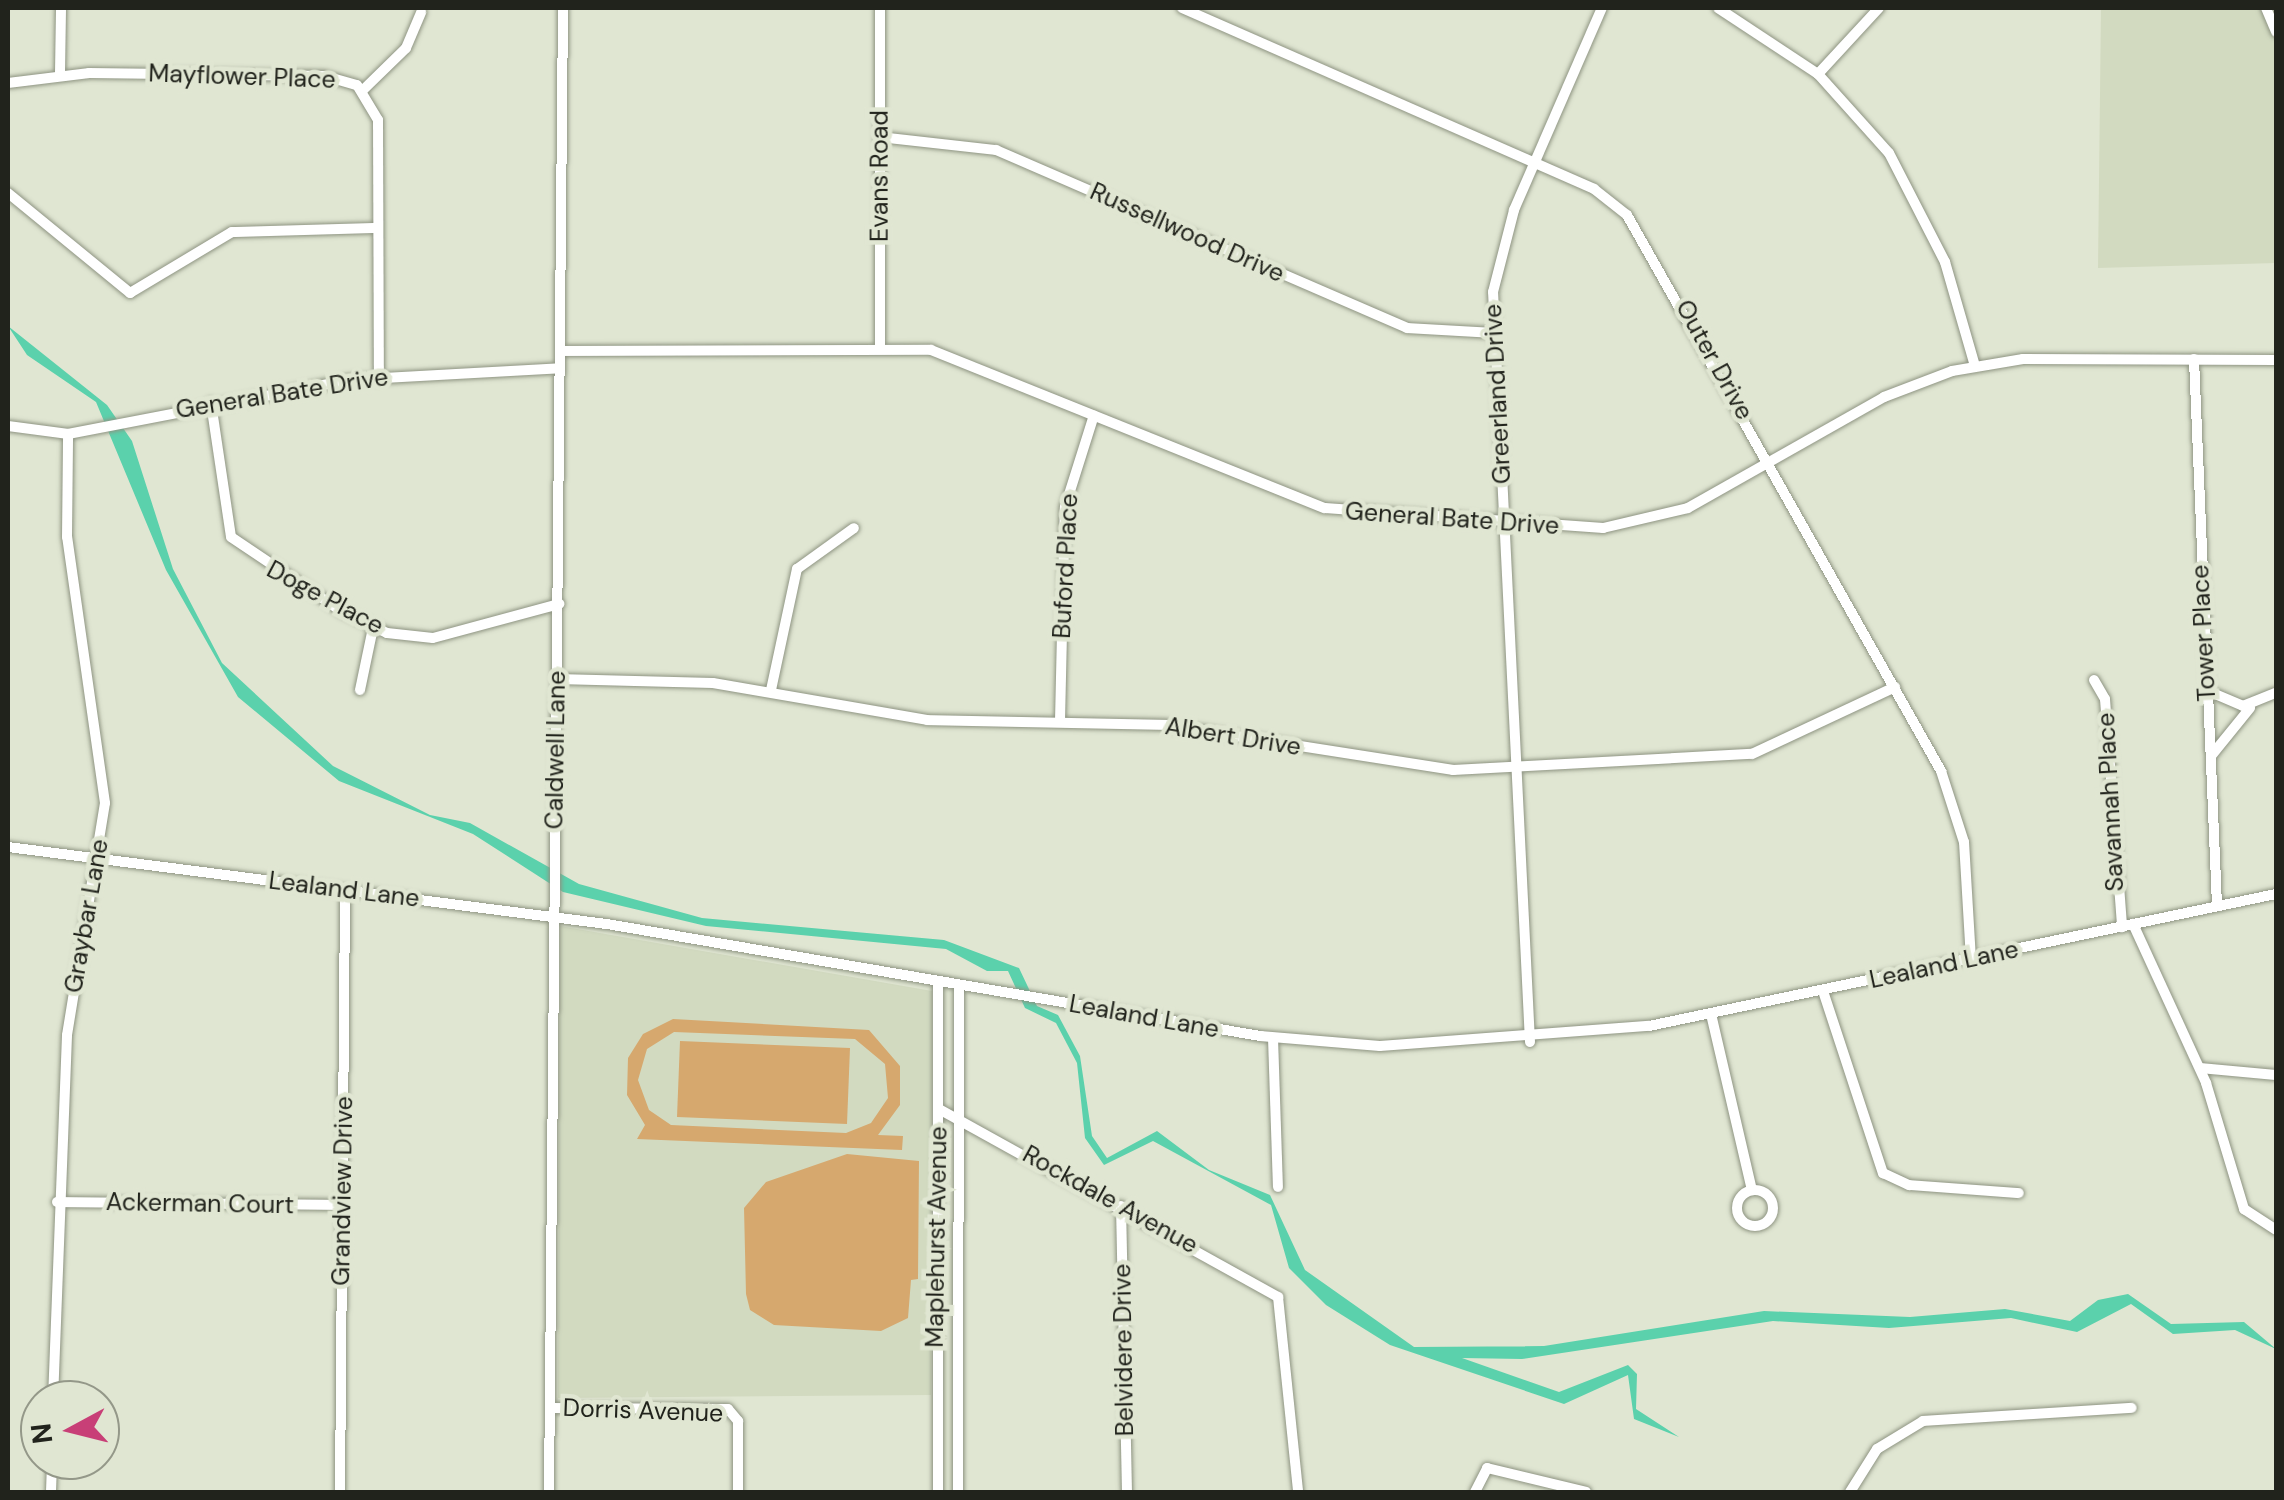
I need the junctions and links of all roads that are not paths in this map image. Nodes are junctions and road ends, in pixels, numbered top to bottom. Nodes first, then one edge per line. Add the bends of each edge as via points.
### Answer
1 (62, 8) edge
2 (563, 8) edge
3 (880, 8) edge
4 (1182, 8) edge
5 (1602, 8) edge
6 (1718, 8) edge
7 (1880, 8) edge
8 (2266, 8) edge
9 (422, 12) dead end
10 (2276, 32) edge
11 (60, 74) junction
12 (1818, 74) junction
13 (8, 83) edge
14 (363, 90) junction
15 (880, 137) junction
16 (1535, 162) junction
17 (8, 193) edge
18 (377, 228) junction
19 (1494, 332) junction
20 (880, 345) junction
21 (560, 351) junction
22 (2194, 359) junction
23 (2276, 360) edge
24 (1976, 366) junction
25 (560, 368) junction
26 (380, 376) junction
27 (212, 403) junction
28 (1094, 415) junction
29 (8, 426) edge
30 (68, 434) junction
31 (1771, 462) junction
32 (1504, 524) junction
33 (854, 528) dead end
34 (559, 604) junction
35 (372, 628) junction
36 (557, 678) junction
37 (2094, 680) dead end
38 (1895, 687) junction
39 (360, 690) dead end
40 (771, 690) junction
41 (2208, 691) junction
42 (2276, 693) edge
43 (2255, 704) junction
44 (1060, 721) junction
45 (2209, 760) junction
46 (1516, 769) junction
47 (8, 846) edge
48 (98, 860) junction
49 (345, 890) junction
50 (2276, 894) edge
51 (2217, 906) junction
52 (554, 916) junction
53 (2127, 926) junction
54 (1971, 959) junction
55 (938, 982) junction
56 (960, 986) junction
57 (1824, 991) junction
58 (1711, 1014) junction
59 (1272, 1038) junction
60 (1530, 1042) junction
61 (2200, 1068) junction
62 (2276, 1076) edge
63 (939, 1109) junction
64 (960, 1113) junction
65 (1887, 1176) junction
66 (1278, 1187) dead end
67 (1878, 1188) dead end
68 (1752, 1190) dead end
69 (2019, 1192) dead end
70 (57, 1202) junction
71 (343, 1206) junction
72 (1121, 1206) junction
73 (2276, 1230) edge
74 (53, 1380) edge
75 (550, 1408) junction
76 (2132, 1408) dead end
77 (340, 1492) edge
78 (549, 1492) edge
79 (738, 1492) edge
80 (938, 1492) edge
81 (958, 1492) edge
82 (1127, 1492) edge
83 (1298, 1492) edge
84 (1475, 1492) edge
85 (1586, 1492) edge
86 (1850, 1492) edge

1 - 11 street
2 - 21 street, Caldwell Lane
3 - 15 street, Evans Road
4 - 16 street, Outer Drive
5 - 16 street, Greerland Drive
6 - 12 street
7 - 12 street
8 - 10 street
9 - 14 street via 406,48
11 - 13 street, Mayflower Place
11 - 14 street, Mayflower Place via 326,76
12 - 24 street via 1910,187
14 - 18 street, Mayflower Place via 378,114
15 - 19 street, Russellwood Drive via 996,150 1407,328
15 - 20 street, Evans Road
16 - 19 street, Greerland Drive via 1497,258
16 - 31 street, Outer Drive via 1627,215
17 - 18 street via 130,293 232,232
18 - 26 street, Mayflower Place
19 - 32 street, Greerland Drive
20 - 21 street, General Bate Drive
20 - 28 street, General Bate Drive via 950,354
21 - 25 street, Caldwell Lane
22 - 23 street, General Bate Drive
22 - 24 street, General Bate Drive
22 - 41 street, Tower Place
24 - 31 street, General Bate Drive via 1906,386
25 - 26 street, General Bate Drive
25 - 34 street, Caldwell Lane
26 - 27 street, General Bate Drive
27 - 30 street, General Bate Drive
27 - 35 street, Doge Place via 231,537
28 - 32 street, General Bate Drive via 1325,508
28 - 44 street, Buford Place via 1065,507
29 - 30 street, General Bate Drive
30 - 48 street, Graybar Lane via 67,537 104,765
31 - 32 street, General Bate Drive via 1653,520 1602,528
31 - 38 street, Outer Drive
32 - 46 street, Greerland Drive
33 - 40 street via 797,568
34 - 35 street, Doge Place via 446,637
34 - 36 street, Caldwell Lane
35 - 39 street
36 - 40 street, Albert Drive
36 - 52 street, Caldwell Lane
37 - 53 street, Savannah Place via 2105,699
38 - 46 street, Albert Drive via 1752,754
38 - 54 street, Outer Drive via 1956,806
40 - 44 street, Albert Drive via 913,718
41 - 43 street
41 - 45 street, Tower Place
42 - 43 street
43 - 45 street
44 - 46 street, Albert Drive via 1166,725 1430,770
45 - 51 street, Tower Place
46 - 60 street, Greerland Drive
47 - 48 street, Lealand Lane
48 - 49 street, Lealand Lane
48 - 70 street, Graybar Lane via 66,1034
49 - 52 street, Lealand Lane
49 - 71 street, Grandview Drive
50 - 51 street, Lealand Lane
51 - 53 street, Lealand Lane
52 - 55 street, Lealand Lane
52 - 75 street, Caldwell Lane
53 - 54 street, Lealand Lane
53 - 61 street
54 - 57 street, Lealand Lane
55 - 56 street, Lealand Lane
55 - 63 street, Maplehurst Avenue
56 - 59 street, Lealand Lane
56 - 64 street, Maplehurst Avenue
57 - 58 street, Lealand Lane
57 - 65 street
58 - 60 street, Lealand Lane
58 - 68 street
59 - 60 street, Lealand Lane
59 - 66 street
61 - 62 street
61 - 73 street via 2251,1220
63 - 64 street, Rockdale Avenue
63 - 80 street, Maplehurst Avenue
64 - 72 street, Rockdale Avenue
64 - 81 street, Maplehurst Avenue
65 - 67 street
65 - 69 street
70 - 71 street, Ackerman Court
70 - 74 street, Graybar Lane
71 - 77 street, Grandview Drive
72 - 82 street, Belvidere Drive
72 - 83 street, Rockdale Avenue via 1278,1297
75 - 78 street, Caldwell Lane
75 - 79 street, Dorris Avenue via 736,1414
76 - 86 street via 1923,1420 1877,1449
84 - 85 street via 1476,1475 1492,1468

